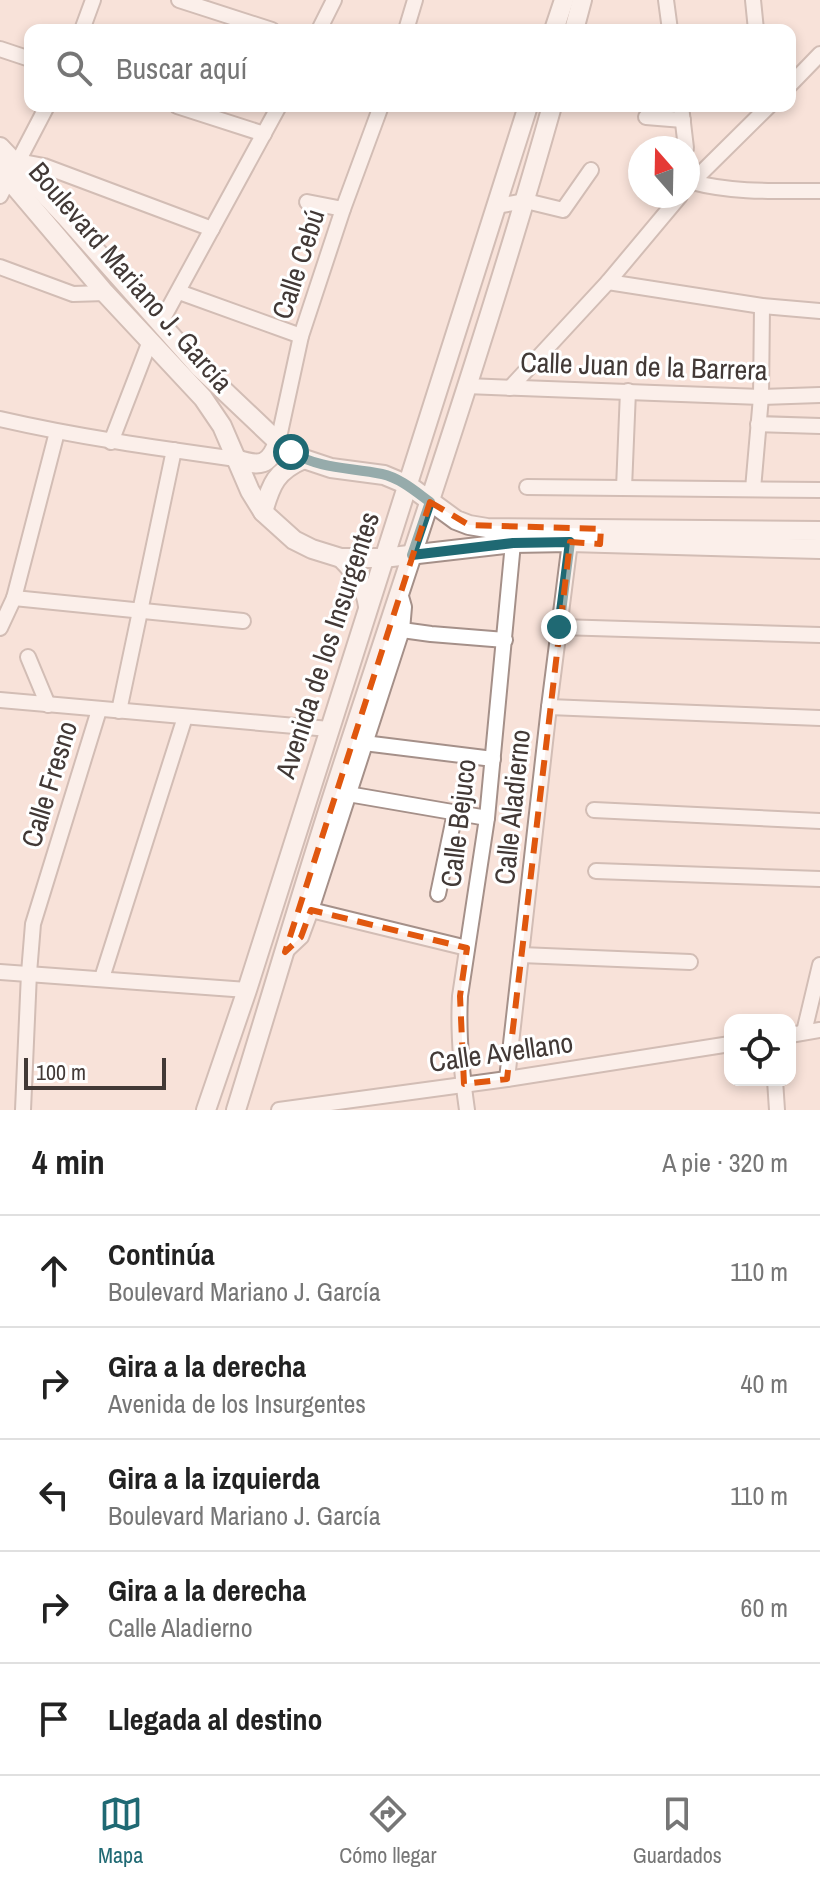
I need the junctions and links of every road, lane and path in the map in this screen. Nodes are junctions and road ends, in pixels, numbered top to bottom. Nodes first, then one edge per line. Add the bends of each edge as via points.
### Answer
1 (93, 0) edge
2 (179, 0) edge
3 (334, 0) edge
4 (415, 0) edge
5 (564, 0) edge
6 (582, 0) edge
7 (666, 0) edge
8 (753, 0) edge
9 (84, 24) edge
10 (253, 24) edge
11 (322, 24) edge
12 (408, 24) edge
13 (556, 24) edge
14 (576, 24) edge
15 (669, 24) edge
16 (755, 24) edge
17 (0, 49) edge
18 (820, 54) edge
19 (24, 57) edge
20 (796, 79) edge
21 (44, 112) edge
22 (196, 112) edge
23 (276, 112) edge
24 (379, 112) edge
25 (526, 112) edge
26 (550, 112) edge
27 (762, 112) edge
28 (682, 113) edge
29 (646, 117) dead end
30 (264, 134) junction
31 (685, 136) edge
32 (0, 147) edge
33 (591, 170) dead end
34 (9, 174) edge
35 (700, 174) edge
36 (504, 181) junction
37 (700, 186) edge
38 (820, 191) edge
39 (526, 201) junction
40 (307, 202) dead end
41 (496, 206) junction
42 (670, 208) edge
43 (343, 209) junction
44 (212, 229) junction
45 (0, 267) edge
46 (608, 282) junction
47 (179, 292) junction
48 (105, 293) junction
49 (762, 306) junction
50 (820, 311) edge
51 (160, 324) junction
52 (301, 336) junction
53 (150, 341) junction
54 (466, 386) junction
55 (510, 388) junction
56 (628, 391) junction
57 (820, 395) edge
58 (761, 397) junction
59 (0, 419) edge
60 (758, 424) junction
61 (820, 426) edge
62 (57, 432) junction
63 (111, 442) junction
64 (278, 442) junction
65 (419, 447) junction
66 (174, 450) junction
67 (236, 459) junction
68 (304, 459) junction
69 (384, 475) junction
70 (408, 485) junction
71 (527, 487) dead end
72 (624, 488) junction
73 (753, 489) junction
74 (820, 490) edge
75 (430, 502) junction
76 (263, 512) junction
77 (820, 531) edge
78 (600, 536) junction
79 (570, 542) junction
80 (513, 543) junction
81 (820, 549) edge
82 (412, 555) junction
83 (341, 558) junction
84 (383, 558) junction
85 (400, 591) junction
86 (14, 598) junction
87 (369, 611) junction
88 (139, 612) junction
89 (243, 621) dead end
90 (559, 627) junction
91 (0, 628) edge
92 (402, 630) junction
93 (820, 635) edge
94 (505, 640) junction
95 (28, 657) dead end
96 (0, 700) edge
97 (48, 705) junction
98 (549, 707) junction
99 (99, 710) junction
100 (119, 711) junction
101 (185, 717) junction
102 (820, 718) edge
103 (329, 729) junction
104 (364, 743) junction
105 (493, 759) junction
106 (348, 794) junction
107 (594, 810) dead end
108 (455, 813) junction
109 (487, 818) junction
110 (820, 821) edge
111 (596, 871) dead end
112 (820, 879) edge
113 (438, 894) dead end
114 (311, 910) junction
115 (467, 948) junction
116 (285, 952) junction
117 (521, 955) junction
118 (690, 962) dead end
119 (820, 965) edge
120 (0, 972) edge
121 (29, 973) junction
122 (102, 978) junction
123 (247, 990) junction
124 (820, 1030) edge
125 (797, 1034) edge
126 (724, 1045) edge
127 (507, 1079) junction
128 (464, 1084) junction
129 (775, 1086) edge
130 (23, 1110) edge
131 (206, 1110) edge
132 (236, 1110) edge
133 (279, 1110) edge
134 (467, 1110) edge
135 (777, 1110) edge

1 - 9 street
2 - 10 street
3 - 11 street
4 - 12 street
5 - 13 main road
6 - 14 main road
7 - 15 street
8 - 16 street
17 - 19 street
18 - 20 street
21 - 34 street
22 - 30 street
23 - 30 street
24 - 43 street, Calle Cebú
25 - 36 main road, Avenida de los Insurgentes
26 - 39 main road, Avenida de los Insurgentes
27 - 35 street
28 - 29 street
28 - 31 street
30 - 44 street
32 - 34 main road, Boulevard Mariano J. García
33 - 39 street via 563,210
34 - 44 street via 44,166
34 - 48 main road, Boulevard Mariano J. García
34 - 51 main road, Boulevard Mariano J. García via 65,216
36 - 39 street
36 - 41 main road, Avenida de los Insurgentes
37 - 38 street
39 - 41 street
39 - 54 main road, Avenida de los Insurgentes
40 - 43 street
41 - 65 main road, Avenida de los Insurgentes
42 - 46 street
43 - 52 street, Calle Cebú
44 - 47 street
45 - 48 street via 73,294
46 - 49 street
46 - 55 street
47 - 51 street
47 - 52 street
48 - 53 main road, Boulevard Mariano J. García
49 - 50 street
49 - 58 street
51 - 64 main road, Boulevard Mariano J. García
52 - 64 street, Calle Cebú
53 - 63 street
53 - 67 main road, Boulevard Mariano J. García via 203,398
54 - 55 street, Calle Juan de la Barrera
54 - 75 main road, Avenida de los Insurgentes
55 - 56 street, Calle Juan de la Barrera
56 - 58 street, Calle Juan de la Barrera
56 - 72 street
57 - 58 street, Calle Juan de la Barrera
58 - 60 street
59 - 62 street
60 - 61 street
60 - 73 street
62 - 63 street
62 - 86 street
63 - 66 street
64 - 67 main road via 274,454 261,464
64 - 68 main road, Boulevard Mariano J. García
65 - 69 main road
65 - 70 main road, Avenida de los Insurgentes
66 - 67 street
66 - 88 street
67 - 76 main road, Boulevard Mariano J. García
68 - 69 main road, Boulevard Mariano J. García
68 - 76 main road via 289,465 273,482
69 - 70 main road, Boulevard Mariano J. García
70 - 75 main road, Boulevard Mariano J. García
70 - 84 main road, Avenida de los Insurgentes
71 - 72 street
72 - 73 street
73 - 74 street
75 - 78 main road, Boulevard Mariano J. García via 469,525
75 - 82 main road, Avenida de los Insurgentes
76 - 83 main road, Boulevard Mariano J. García via 294,540
77 - 78 main road, Boulevard Mariano J. García
78 - 79 main road, Boulevard Mariano J. García
78 - 81 main road, Boulevard Mariano J. García
79 - 80 main road, Boulevard Mariano J. García
79 - 90 street, Calle Aladierno
80 - 82 main road, Boulevard Mariano J. García
80 - 94 street, Calle Bejuco
82 - 84 main road, Boulevard Mariano J. García
82 - 85 main road, Avenida de los Insurgentes
83 - 84 main road, Boulevard Mariano J. García
83 - 87 main road via 361,580
84 - 87 main road, Avenida de los Insurgentes
85 - 92 street
85 - 116 main road, Avenida de los Insurgentes
86 - 88 street
86 - 91 street
87 - 103 main road, Avenida de los Insurgentes
88 - 89 street
88 - 100 street
90 - 93 street
90 - 98 street, Calle Aladierno
92 - 94 street
92 - 104 street
94 - 105 street, Calle Bejuco
95 - 97 street
96 - 97 street
97 - 99 street
98 - 102 street
98 - 117 street, Calle Aladierno
99 - 100 street
99 - 121 street, Calle Fresno via 33,924
100 - 101 street
101 - 103 street
101 - 122 street
103 - 123 main road, Avenida de los Insurgentes
104 - 105 street
104 - 106 street
105 - 109 street, Calle Bejuco
106 - 108 street
106 - 114 street
107 - 110 street
108 - 109 street
108 - 113 street
109 - 115 street, Calle Bejuco
111 - 112 street
114 - 115 street
114 - 116 street via 301,937
115 - 128 street, Calle Bejuco via 459,1012
116 - 132 main road, Avenida de los Insurgentes
117 - 118 street
117 - 127 street, Calle Aladierno
119 - 125 street
120 - 121 street
121 - 122 street
121 - 130 street, Calle Fresno
122 - 123 street
123 - 131 main road, Avenida de los Insurgentes
124 - 125 street
126 - 127 street, Calle Avellano
127 - 128 street, Calle Avellano
128 - 133 street, Calle Avellano
128 - 134 street, Calle Bejuco
129 - 135 street

